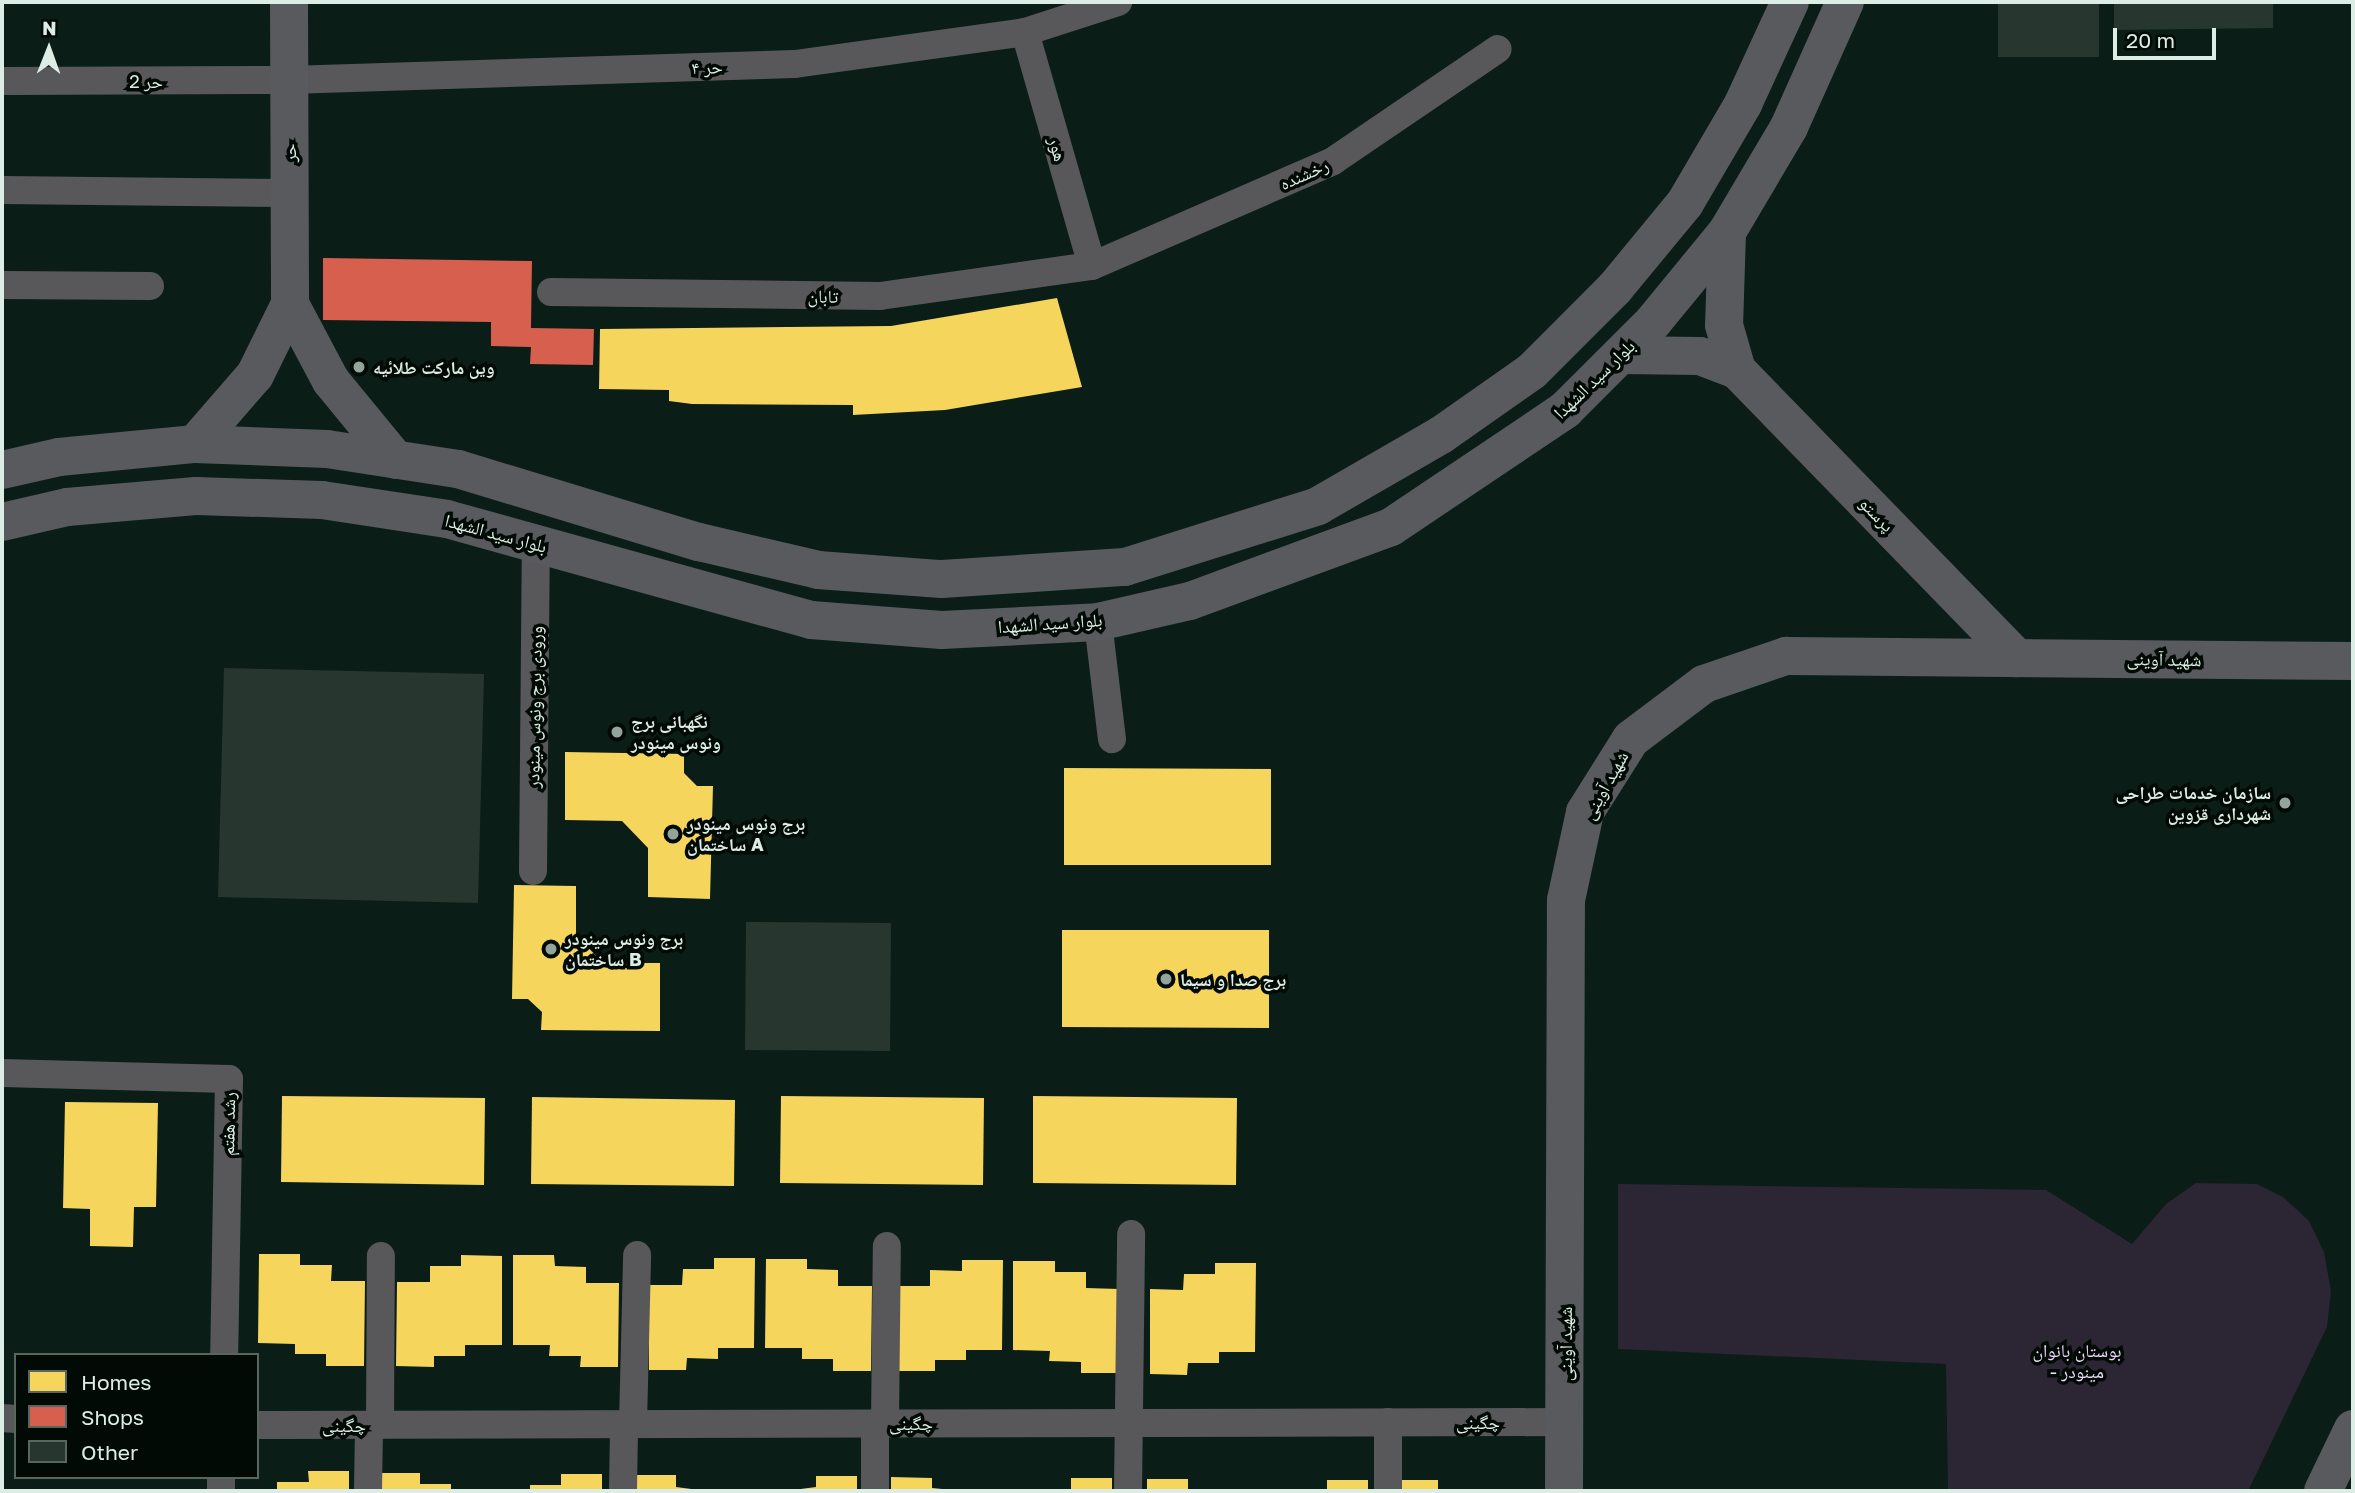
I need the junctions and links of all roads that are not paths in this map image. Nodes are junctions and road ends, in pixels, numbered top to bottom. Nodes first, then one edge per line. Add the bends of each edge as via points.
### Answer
1 (289, 2) edge
2 (1118, 2) edge
3 (1790, 2) edge
4 (1845, 2) edge
5 (1025, 33) junction
6 (1498, 49) dead end
7 (289, 80) junction
8 (2, 81) edge
9 (2, 190) edge
10 (290, 193) junction
11 (1727, 232) junction
12 (1092, 266) junction
13 (2, 285) edge
14 (150, 286) dead end
15 (551, 292) dead end
16 (290, 304) junction
17 (1621, 355) junction
18 (1737, 370) junction
19 (195, 444) junction
20 (396, 460) junction
21 (2, 470) edge
22 (2, 522) edge
23 (536, 544) junction
24 (1173, 553) junction
25 (1060, 571) junction
26 (1190, 601) junction
27 (1084, 622) junction
28 (2017, 658) junction
29 (2353, 661) edge
30 (1112, 739) dead end
31 (533, 871) dead end
32 (2, 1073) edge
33 (1131, 1234) dead end
34 (887, 1246) dead end
35 (637, 1255) dead end
36 (381, 1256) dead end
37 (223, 1353) edge
38 (1129, 1422) junction
39 (1388, 1422) junction
40 (1565, 1422) junction
41 (880, 1423) junction
42 (629, 1424) junction
43 (259, 1425) edge
44 (374, 1425) junction
45 (2353, 1429) edge
46 (368, 1491) edge
47 (623, 1491) edge
48 (875, 1491) edge
49 (1128, 1491) edge
50 (1388, 1491) edge
51 (1564, 1491) edge
52 (2322, 1491) edge

1 - 7 main road, حر
2 - 5 street, حر ۴
3 - 24 main road via 1743,104 1685,203 1615,288 1532,371 1441,435 1318,506
4 - 11 main road, بلوار سید الشهدا via 1788,127
5 - 7 street, حر ۴ via 795,64
5 - 12 street, هور
6 - 12 street, رخشنده via 1333,161
7 - 8 street, حر 2
7 - 10 main road, حر
9 - 10 street
10 - 16 main road, حر
11 - 17 main road, بلوار سید الشهدا
11 - 18 main road, پرستو via 1724,325
12 - 15 street, تابان via 880,296
13 - 14 street
16 - 19 main road, حر via 255,375
16 - 20 main road, حر via 331,381
17 - 18 main road, پرستو via 1700,356
17 - 26 main road, بلوار سید الشهدا via 1565,410 1391,527
18 - 28 main road, پرستو
19 - 20 main road via 327,449
19 - 21 main road via 59,457
20 - 25 main road via 457,469 698,542 818,570 942,579
22 - 23 main road, بلوار سید الشهدا via 67,507 196,496 321,500 447,519
23 - 27 main road, بلوار سید الشهدا via 811,620 942,630
23 - 31 street, ورودی برج ونوس مینودر
24 - 25 main road via 1125,567
24 - 26 main road via 1159,568 1156,584 1167,597
25 - 27 main road via 1083,578 1093,593
26 - 27 main road, بلوار سید الشهدا
27 - 30 street
28 - 29 main road, شهید آوینی
28 - 40 main road, شهید آوینی via 1786,656 1704,684 1630,739 1585,812 1566,900
32 - 37 street, رشد هفتم via 229,1079
33 - 38 street
34 - 41 street
35 - 42 street
36 - 44 street
38 - 39 street, چگینی
38 - 41 street, چگینی
38 - 49 street
39 - 40 street, چگینی
39 - 50 street
40 - 51 main road, شهید آوینی
41 - 42 street, چگینی
41 - 48 street
42 - 44 street, چگینی
42 - 47 street
43 - 44 street, چگینی
44 - 46 street
45 - 52 main road

